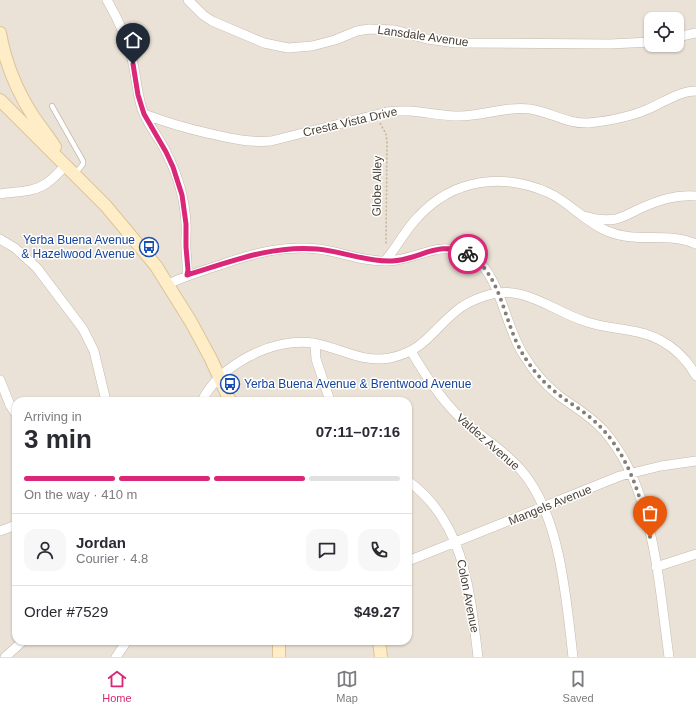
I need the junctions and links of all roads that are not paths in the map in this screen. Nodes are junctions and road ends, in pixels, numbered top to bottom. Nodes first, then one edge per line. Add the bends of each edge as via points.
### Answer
1 (107, 0) edge
2 (188, 0) edge
3 (0, 33) edge
4 (696, 33) edge
5 (684, 36) edge
6 (644, 42) edge
7 (696, 91) edge
8 (0, 100) edge
9 (52, 106) dead end
10 (144, 114) junction
11 (32, 121) junction
12 (66, 165) junction
13 (75, 174) junction
14 (0, 194) edge
15 (696, 196) edge
16 (578, 213) junction
17 (0, 239) edge
18 (696, 244) edge
19 (385, 261) junction
20 (187, 275) junction
21 (168, 284) junction
22 (498, 293) junction
23 (315, 344) junction
24 (412, 351) junction
25 (696, 376) edge
26 (219, 378) junction
27 (0, 380) edge
28 (105, 397) edge
29 (204, 397) edge
30 (228, 397) edge
31 (329, 397) edge
32 (12, 408) edge
33 (696, 461) edge
34 (632, 474) junction
35 (412, 484) edge
36 (543, 507) junction
37 (12, 526) edge
38 (0, 531) edge
39 (456, 543) junction
40 (696, 554) edge
41 (412, 560) edge
42 (656, 567) junction
43 (18, 645) edge
44 (125, 645) edge
45 (279, 645) edge
46 (380, 645) edge
47 (5, 657) edge
48 (116, 657) edge
49 (279, 657) edge
50 (381, 657) edge
51 (478, 657) edge
52 (573, 657) edge
53 (669, 657) edge

1 - 10 street via 127,42
2 - 6 street, Lansdale Avenue via 212,21 264,43 288,48 312,46 369,29 395,30 427,39 461,43
3 - 11 street via 14,80
4 - 5 street
7 - 10 street, Cresta Vista Drive via 680,94 642,111 588,123 517,108 472,116 447,116 404,110 271,141 250,142 173,125
8 - 11 street
9 - 13 lane via 83,161
10 - 20 street via 166,152 182,195 186,224
11 - 12 street
12 - 13 street
12 - 14 street via 38,188
13 - 21 street via 121,222
15 - 16 street via 674,196 616,219 595,218
16 - 18 street via 597,227 620,236 646,239 676,238
16 - 19 street via 550,193 528,185 508,181 485,181 446,195 426,209 410,226
17 - 28 street via 15,248 37,268 83,330 94,351
19 - 20 street via 373,261 316,249 285,249 253,254
19 - 22 street via 406,259 441,248 466,253 484,266
20 - 21 street
21 - 26 street via 191,322
22 - 24 street via 461,308
22 - 25 street via 535,298 586,322 648,334 673,348
22 - 34 street via 515,339 529,364 557,394 602,428 619,450
23 - 24 street via 370,359 389,358
23 - 26 street via 284,344 270,347 245,358
23 - 31 street via 316,359
24 - 36 street, Valdez Avenue via 434,387 453,411 501,450 522,471
26 - 29 street
26 - 30 street
27 - 32 street
33 - 34 street, Mangels Avenue via 661,466
34 - 36 street, Mangels Avenue via 620,476
34 - 42 street
35 - 39 street, Colon Avenue via 434,505
36 - 39 street, Mangels Avenue
36 - 52 street, Valdez Avenue via 562,574
37 - 38 street
39 - 41 street, Mangels Avenue
39 - 51 street, Colon Avenue via 468,582
40 - 42 street
42 - 53 street
43 - 47 street
44 - 48 street
45 - 49 street
46 - 50 street

